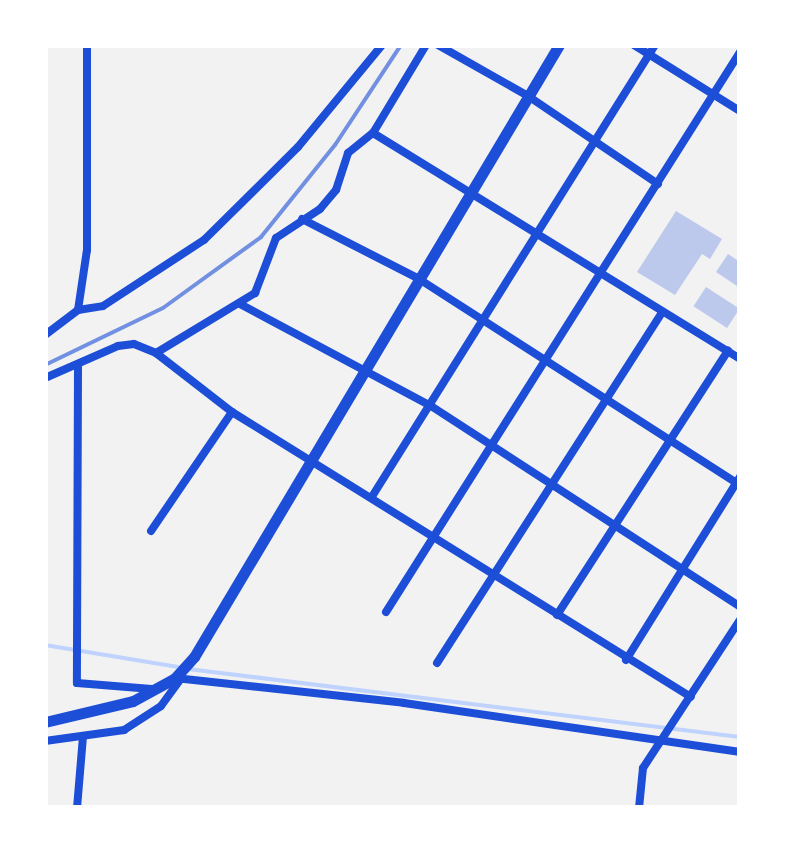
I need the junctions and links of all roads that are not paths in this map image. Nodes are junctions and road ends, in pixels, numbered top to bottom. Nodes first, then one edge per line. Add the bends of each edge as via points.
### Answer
1 (87, 45) edge
2 (382, 45) edge
3 (426, 45) edge
4 (438, 45) edge
5 (558, 45) edge
6 (634, 45) edge
7 (655, 45) edge
8 (740, 52) edge
9 (649, 55) junction
10 (713, 94) junction
11 (528, 96) junction
12 (740, 111) edge
13 (373, 132) junction
14 (596, 143) junction
15 (658, 184) junction
16 (472, 190) junction
17 (302, 218) junction
18 (540, 230) junction
19 (600, 270) junction
20 (419, 279) junction
21 (240, 304) junction
22 (78, 310) junction
23 (662, 313) junction
24 (483, 319) junction
25 (45, 335) edge
26 (728, 351) junction
27 (156, 353) junction
28 (546, 358) junction
29 (740, 358) edge
30 (78, 366) junction
31 (366, 368) junction
32 (45, 378) edge
33 (609, 398) junction
34 (431, 406) junction
35 (232, 412) junction
36 (670, 440) junction
37 (491, 448) junction
38 (310, 458) junction
39 (739, 482) edge
40 (550, 489) junction
41 (373, 495) junction
42 (615, 530) junction
43 (151, 531) dead end
44 (435, 536) junction
45 (680, 571) junction
46 (495, 577) junction
47 (740, 606) edge
48 (386, 612) dead end
49 (557, 615) junction
50 (740, 620) edge
51 (626, 660) junction
52 (437, 663) dead end
53 (178, 677) junction
54 (156, 689) junction
55 (689, 701) junction
56 (45, 722) edge
57 (664, 736) junction
58 (83, 737) junction
59 (45, 741) edge
60 (740, 752) edge
61 (77, 808) edge
62 (639, 808) edge

1 - 22 street via 88,250
2 - 22 street via 298,148 204,240 104,306
3 - 13 street
4 - 11 street
5 - 11 main road
6 - 9 street
7 - 9 street
8 - 10 street
9 - 10 street
9 - 14 street
10 - 12 street
10 - 15 street
11 - 14 street
11 - 16 main road
13 - 16 street
13 - 17 street via 357,140 336,190
14 - 15 street
14 - 18 street
15 - 19 street
16 - 18 street
16 - 20 main road
17 - 20 street
17 - 21 street via 276,238 265,276
18 - 19 street
18 - 24 street
19 - 23 street
19 - 28 street
20 - 24 street
20 - 31 main road
21 - 27 street
21 - 31 street
22 - 25 street
23 - 26 street
23 - 33 street
24 - 28 street
24 - 34 street
26 - 29 street
26 - 36 street
27 - 30 street via 134,344
27 - 35 street
28 - 33 street
28 - 37 street
30 - 32 street
30 - 54 street via 76,683
31 - 34 street
31 - 38 main road
33 - 36 street
33 - 40 street
34 - 37 street
34 - 41 street
35 - 38 street
35 - 43 street
36 - 39 street
36 - 42 street
37 - 40 street
37 - 44 street
38 - 41 street
38 - 53 main road
39 - 45 street
40 - 42 street
40 - 46 street
41 - 44 street
42 - 45 street
42 - 49 street
44 - 46 street
44 - 48 street
45 - 47 street
45 - 51 street
46 - 49 street
46 - 52 street
49 - 51 street
50 - 55 street
51 - 55 street
53 - 54 main road
53 - 57 street
53 - 58 street via 146,720
54 - 56 main road via 106,711
55 - 57 street
57 - 60 street
57 - 62 street via 642,768
58 - 59 street
58 - 61 street

